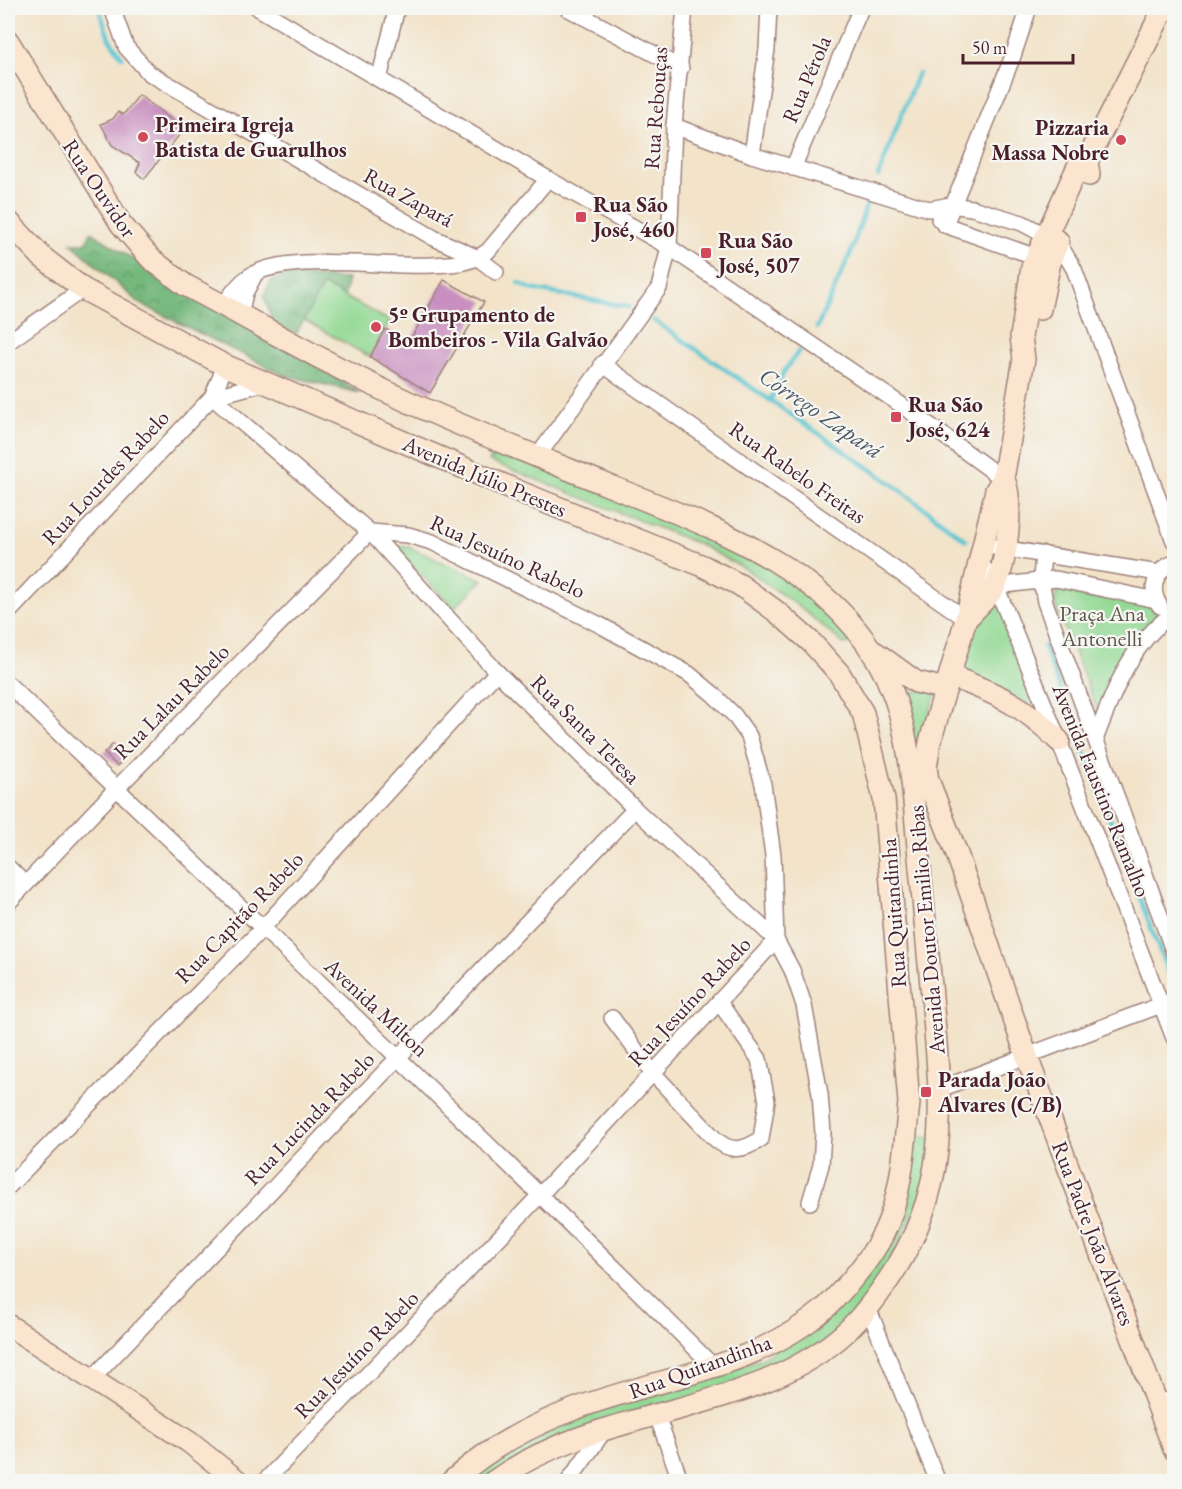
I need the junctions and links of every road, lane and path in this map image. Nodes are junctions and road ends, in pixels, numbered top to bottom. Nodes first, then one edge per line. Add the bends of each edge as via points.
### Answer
1 (112, 8) edge
2 (258, 8) edge
3 (397, 8) edge
4 (567, 8) edge
5 (685, 8) edge
6 (769, 8) edge
7 (861, 8) edge
8 (1029, 8) edge
9 (1158, 9) edge
10 (8, 41) edge
11 (681, 68) junction
12 (379, 79) junction
13 (674, 126) junction
14 (752, 155) junction
15 (793, 168) junction
16 (548, 179) junction
17 (951, 205) junction
18 (929, 209) junction
19 (8, 221) edge
20 (945, 225) junction
21 (669, 247) junction
22 (1048, 249) junction
23 (478, 258) junction
24 (496, 272) dead end
25 (83, 289) junction
26 (231, 310) junction
27 (8, 342) edge
28 (222, 364) junction
29 (602, 364) junction
30 (264, 383) junction
31 (212, 397) junction
32 (425, 409) joint
33 (537, 457) junction
34 (1004, 478) junction
35 (370, 532) junction
36 (1172, 534) edge
37 (1005, 548) junction
38 (1043, 554) junction
39 (982, 556) junction
40 (1167, 567) edge
41 (1041, 579) junction
42 (996, 586) junction
43 (1156, 600) junction
44 (8, 613) edge
45 (1173, 615) edge
46 (966, 620) junction
47 (868, 646) junction
48 (497, 672) junction
49 (948, 682) junction
50 (8, 684) edge
51 (1096, 737) junction
52 (1059, 741) junction
53 (920, 783) junction
54 (116, 789) junction
55 (884, 799) junction
56 (635, 809) junction
57 (957, 854) junction
58 (920, 865) junction
59 (8, 867) edge
60 (26, 884) junction
61 (8, 903) edge
62 (261, 930) junction
63 (776, 940) junction
64 (1174, 953) edge
65 (719, 1002) junction
66 (1169, 1003) edge
67 (612, 1018) dead end
68 (1174, 1038) edge
69 (1027, 1057) junction
70 (397, 1058) junction
71 (653, 1073) junction
72 (940, 1089) junction
73 (8, 1187) edge
74 (541, 1194) junction
75 (810, 1202) dead end
76 (868, 1310) junction
77 (8, 1325) edge
78 (713, 1366) junction
79 (90, 1381) junction
80 (1166, 1401) edge
81 (656, 1413) junction
82 (606, 1427) junction
83 (1174, 1449) edge
84 (568, 1481) edge
85 (239, 1482) edge
86 (264, 1482) edge
87 (451, 1482) edge
88 (493, 1482) edge
89 (681, 1482) edge
90 (938, 1482) edge

1 - 23 street, Rua Zapará via 126,47 149,73 434,238
2 - 12 street
3 - 12 street
4 - 11 street
5 - 11 street, Rua Rebouças
6 - 14 street
7 - 15 street, Rua Pérola
8 - 17 street via 975,153
9 - 22 main road, Avenida Doutor Emilio Ribas via 1088,161 1089,175
10 - 26 main road, Rua Ouvidor via 121,224 151,259 185,285
11 - 13 street, Rua Rebouças
12 - 16 street
13 - 14 street
13 - 21 street, Rua Rebouças
14 - 15 street
15 - 18 street
16 - 21 street
16 - 23 street
17 - 18 street
17 - 20 street
17 - 22 street via 1022,223
18 - 20 street
19 - 25 main road, Avenida Júlio Prestes via 42,257
20 - 22 street
21 - 29 street, Rua Rebouças via 659,288
21 - 34 street
22 - 34 main road, Avenida Doutor Emilio Ribas via 1034,350 1024,359
22 - 36 street via 1071,262
23 - 24 street, Rua Zapará
23 - 26 street via 409,266 293,263 256,273
25 - 27 street
25 - 28 main road, Avenida Júlio Prestes
26 - 32 main road, Rua Ouvidor
28 - 30 main road, Avenida Júlio Prestes
28 - 31 street, Rua Lourdes Rabelo
29 - 33 street, Rua Rebouças
29 - 46 street, Rua Rabelo Freitas
30 - 31 street
30 - 55 main road, Avenida Júlio Prestes via 703,566 740,585 777,612 839,673 863,713
31 - 35 street, Rua Santa Teresa
31 - 44 street, Rua Lourdes Rabelo
32 - 33 main road, Avenida Júlio Prestes
33 - 47 main road, Avenida Júlio Prestes via 695,520 757,550 811,585
34 - 37 main road, Avenida Doutor Emilio Ribas via 1009,492
34 - 39 main road, Avenida Doutor Emilio Ribas via 996,490
35 - 48 street, Rua Santa Teresa
35 - 54 street, Rua Lalau Rabelo
35 - 63 street, Rua Jesuíno Rabelo via 408,535 432,542 600,625 689,674 713,694 749,736 763,784 774,855
36 - 40 street
37 - 38 street
37 - 39 street
37 - 42 main road, Avenida Doutor Emilio Ribas
38 - 40 street
38 - 41 street, Avenida Faustino Ramalho
39 - 42 street, Avenida Faustino Ramalho
39 - 46 main road, Avenida Doutor Emilio Ribas
40 - 43 street via 1154,591
41 - 42 street
41 - 43 street via 1094,585
41 - 51 street, Avenida Faustino Ramalho via 1045,602
42 - 46 main road, Avenida Doutor Emilio Ribas
42 - 52 street, Avenida Faustino Ramalho
43 - 45 street
45 - 51 street via 1150,632 1135,653 1118,681
46 - 49 main road, Avenida Doutor Emilio Ribas
47 - 49 main road via 916,682
47 - 53 main road, Avenida Júlio Prestes via 894,695
48 - 56 street, Rua Santa Teresa
48 - 62 street, Rua Capitão Rabelo
49 - 52 main road via 1016,704
49 - 53 main road, Avenida Doutor Emilio Ribas
50 - 54 street, Avenida Milton
51 - 64 street, Avenida Faustino Ramalho
52 - 66 street, Avenida Faustino Ramalho
53 - 55 main road, Avenida Doutor Emilio Ribas
53 - 57 main road, Rua Padre João Alvares
53 - 58 main road, Avenida Doutor Emilio Ribas
54 - 60 street, Rua Lalau Rabelo
54 - 62 street, Avenida Milton
55 - 78 main road, Rua Quitandinha via 909,1103 892,1215 876,1249 823,1310 750,1354
56 - 63 street, Rua Santa Teresa
56 - 70 street, Rua Lucinda Rabelo
57 - 58 main road
57 - 69 main road, Rua Padre João Alvares
58 - 72 main road, Avenida Doutor Emilio Ribas
59 - 60 street
60 - 61 street, Rua Lalau Rabelo
62 - 70 street, Avenida Milton
62 - 73 street, Rua Capitão Rabelo
63 - 65 street, Rua Jesuíno Rabelo
63 - 75 street, Rua Santa Teresa via 804,1005 820,1094 821,1165
65 - 71 street, Rua Jesuíno Rabelo
65 - 71 street via 759,1059 767,1101 761,1139 745,1150 725,1148
66 - 68 street, Avenida Faustino Ramalho
66 - 69 street
67 - 71 street
69 - 72 street
69 - 80 main road, Rua Padre João Alvares
70 - 74 street, Avenida Milton
70 - 79 street, Rua Lucinda Rabelo
71 - 74 street, Rua Jesuíno Rabelo
72 - 76 main road, Avenida Doutor Emilio Ribas via 931,1197 901,1262
74 - 78 street, Avenida Milton
74 - 86 street, Rua Jesuíno Rabelo
76 - 81 main road, Avenida Doutor Emilio Ribas via 811,1359 768,1381
76 - 90 street
77 - 79 main road
78 - 87 main road, Rua Quitandinha via 569,1411 530,1428 489,1450
79 - 85 main road via 189,1443
80 - 83 main road, Rua Padre João Alvares
81 - 82 main road, Avenida Doutor Emilio Ribas
81 - 89 street
82 - 84 street
82 - 88 main road, Avenida Doutor Emilio Ribas via 542,1452

